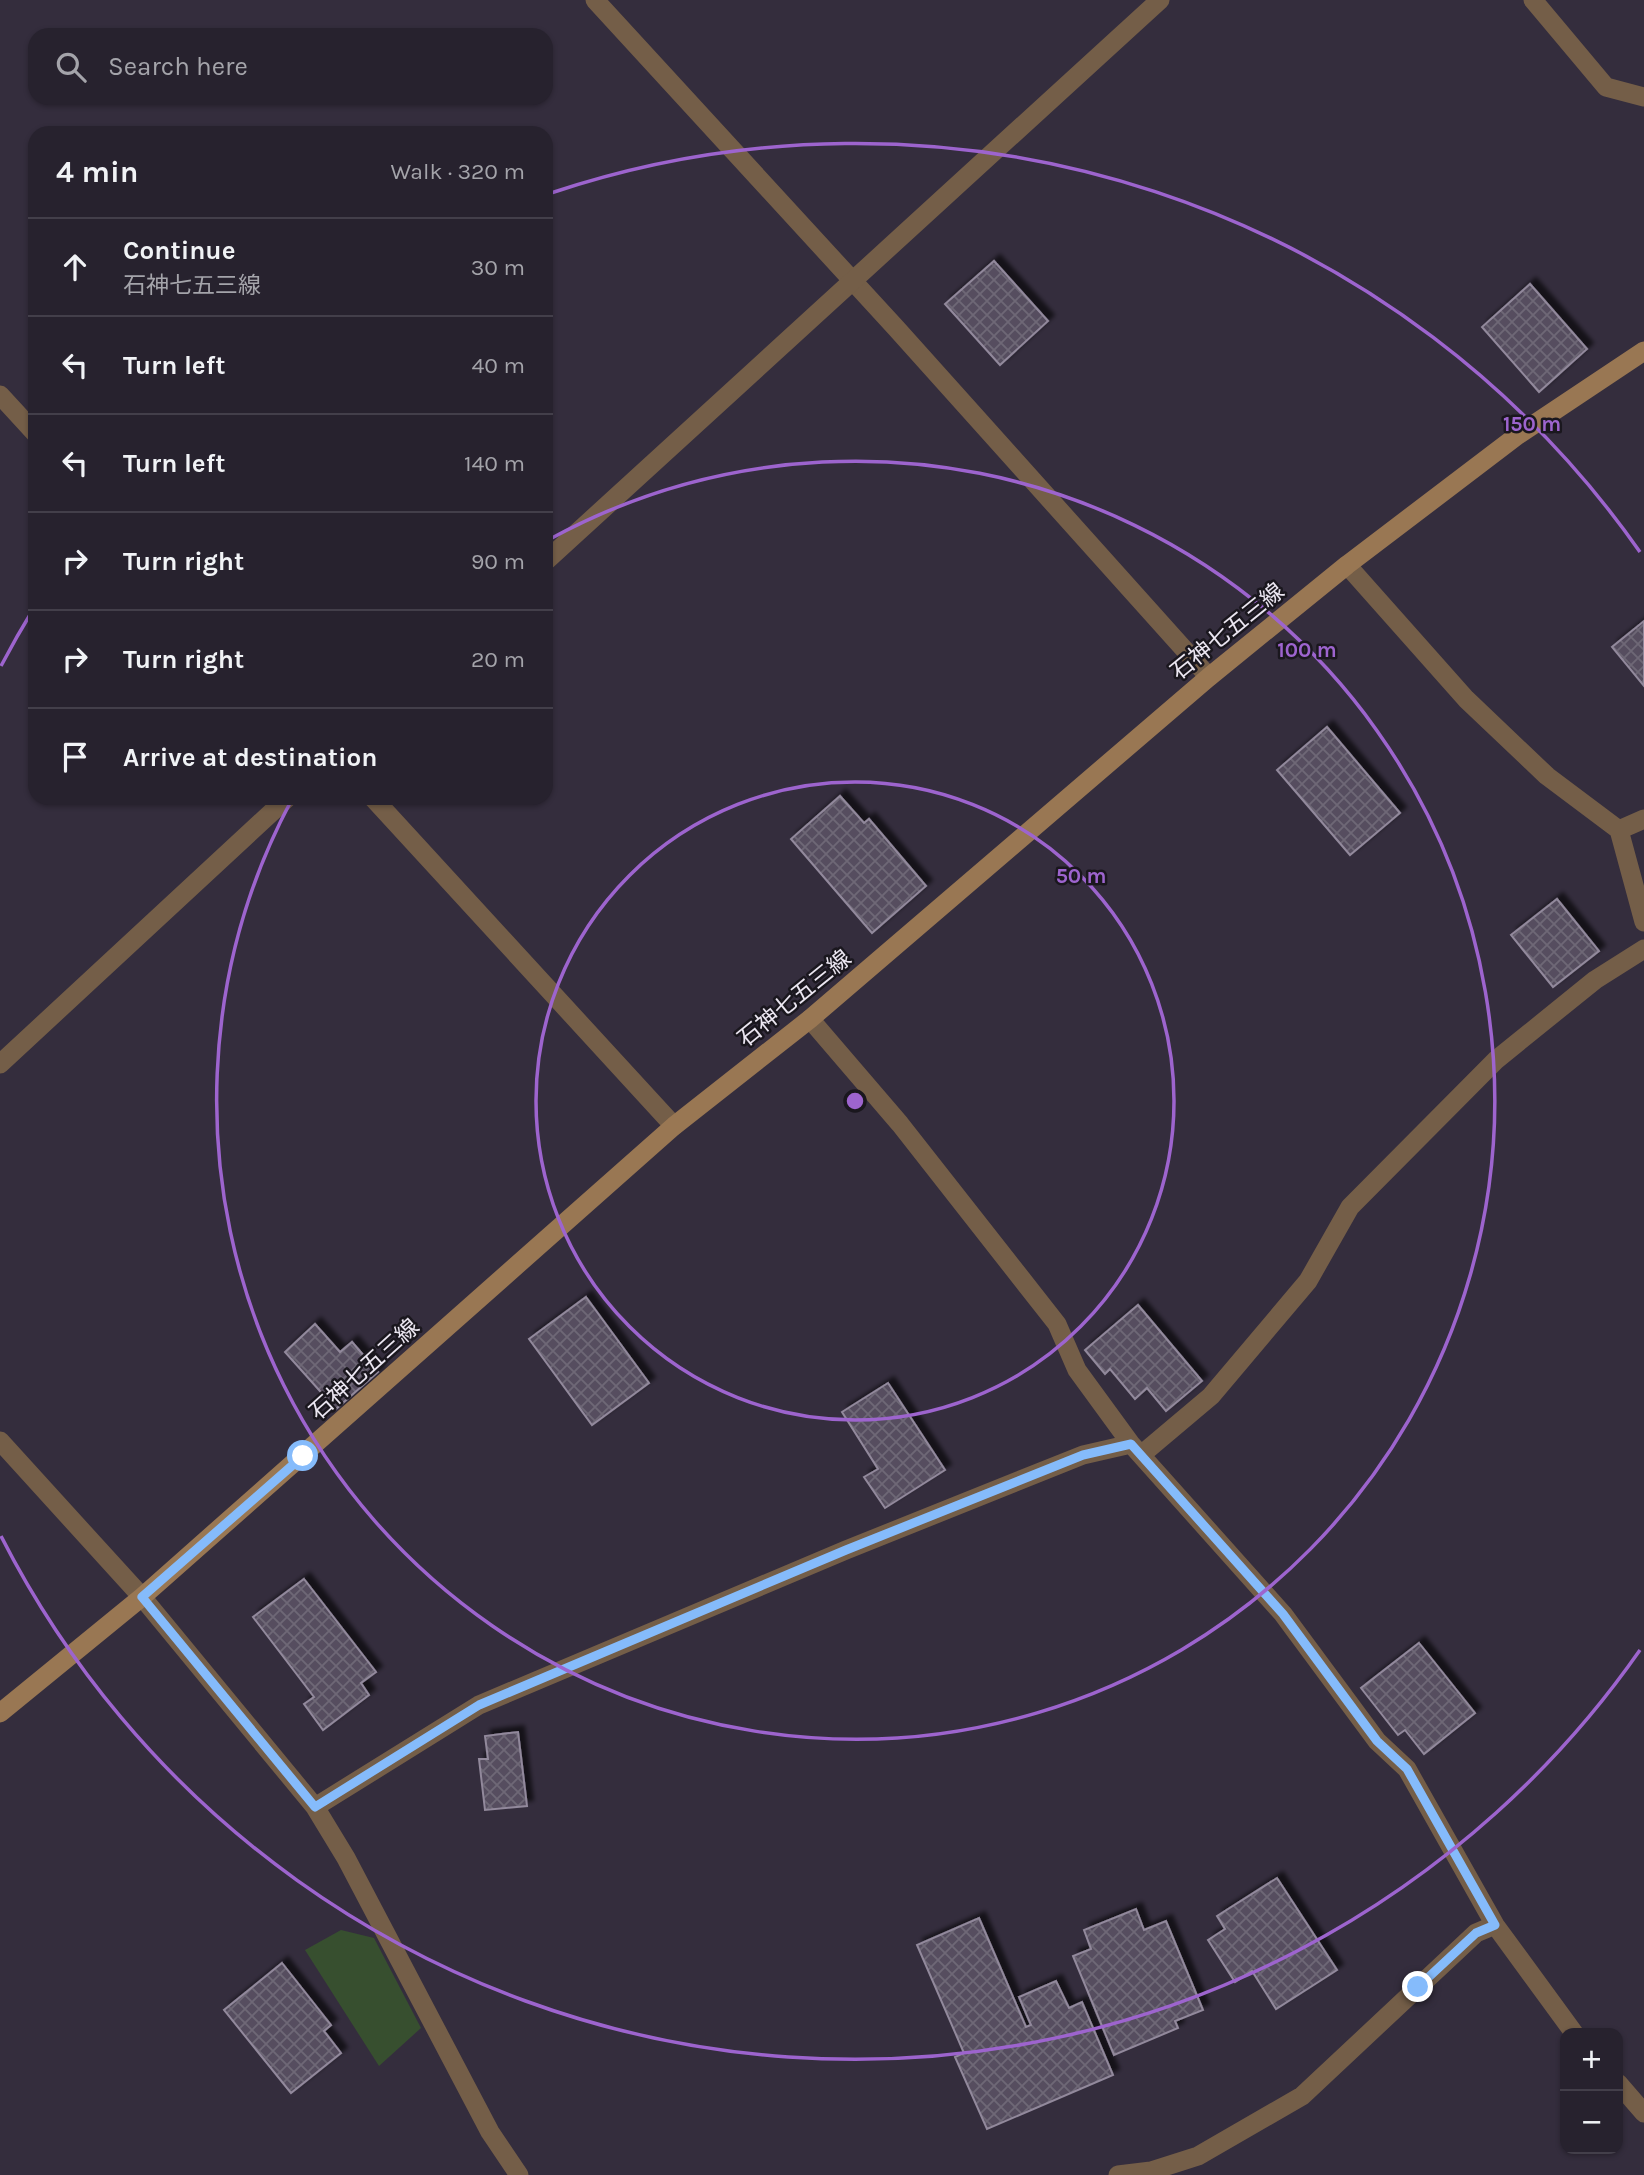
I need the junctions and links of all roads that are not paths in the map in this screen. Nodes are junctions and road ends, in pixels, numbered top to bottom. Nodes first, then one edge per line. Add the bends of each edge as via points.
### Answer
1 (594, 0) edge
2 (1160, 0) edge
3 (1533, 0) edge
4 (1644, 97) edge
5 (852, 281) junction
6 (1644, 351) edge
7 (0, 395) edge
8 (28, 425) edge
9 (553, 555) edge
10 (1347, 565) junction
11 (1209, 677) junction
12 (279, 805) edge
13 (379, 805) edge
14 (1644, 819) edge
15 (1619, 830) junction
16 (1644, 922) edge
17 (1644, 949) edge
18 (810, 1019) junction
19 (0, 1064) edge
20 (674, 1126) junction
21 (0, 1441) edge
22 (1136, 1450) junction
23 (142, 1597) junction
24 (0, 1713) edge
25 (315, 1807) junction
26 (1495, 1925) junction
27 (1570, 2028) edge
28 (1623, 2089) edge
29 (1644, 2113) edge
30 (519, 2175) edge
31 (1118, 2175) edge

1 - 5 street
2 - 5 street
3 - 4 street via 1606,88
5 - 9 street
5 - 11 street
6 - 10 main road, 石神七五三線 via 1518,435
7 - 8 street
10 - 11 main road, 石神七五三線
10 - 15 street via 1466,699 1547,776
11 - 18 main road, 石神七五三線
12 - 19 street
13 - 20 street
14 - 15 street
15 - 16 street
17 - 22 street via 1595,980 1496,1060 1350,1207 1308,1281 1220,1386
18 - 20 main road, 石神七五三線
18 - 22 street via 900,1124 1057,1324 1077,1370
20 - 23 main road, 石神七五三線
21 - 23 street
22 - 25 street via 1083,1455 479,1705
22 - 26 street via 1283,1614 1377,1741 1407,1769
23 - 24 main road, 石神七五三線
23 - 25 street
25 - 30 street via 490,2132
26 - 27 street
26 - 31 street via 1476,1933 1302,2096 1198,2156 1151,2171
28 - 29 street

